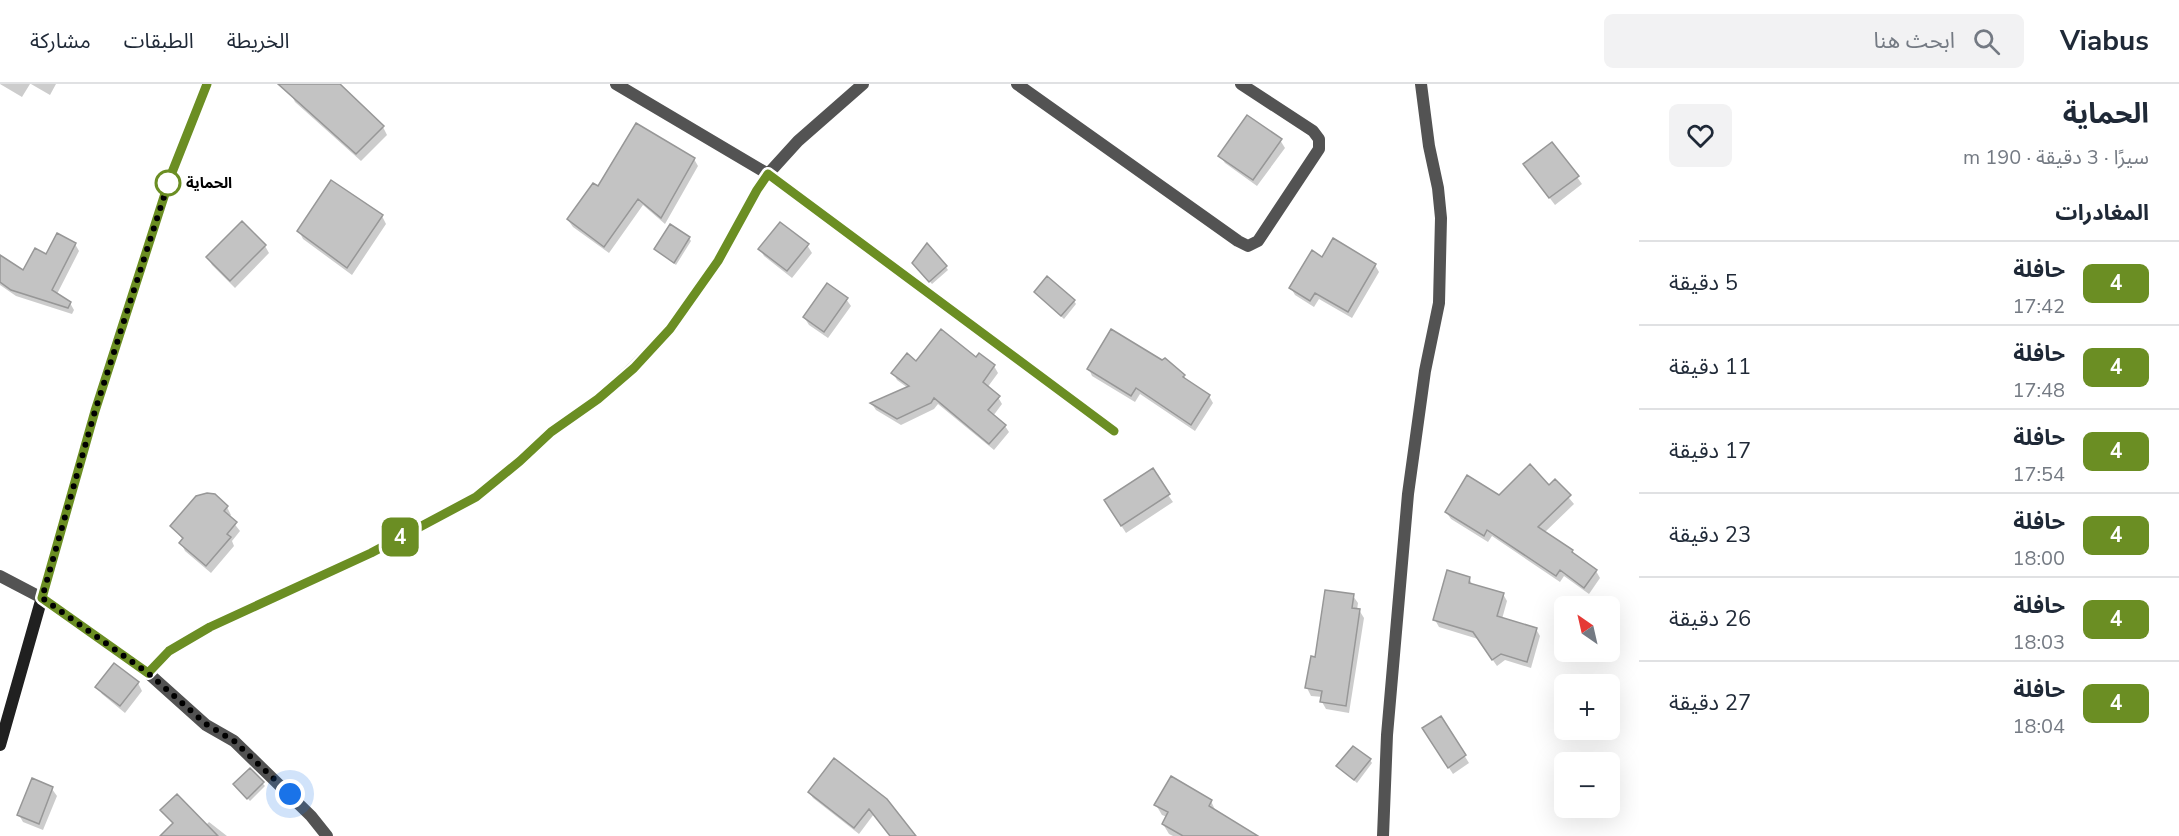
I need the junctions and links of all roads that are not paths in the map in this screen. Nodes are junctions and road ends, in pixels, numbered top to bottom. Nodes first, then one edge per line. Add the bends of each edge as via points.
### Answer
1 (207, 84) edge
2 (616, 84) edge
3 (863, 84) edge
4 (1017, 84) edge
5 (1241, 84) edge
6 (1421, 84) edge
7 (768, 174) junction
8 (1114, 431) dead end
9 (0, 576) edge
10 (42, 598) junction
11 (148, 673) junction
12 (0, 745) edge
13 (327, 836) edge
14 (1383, 836) edge

1 - 10 main road via 171,175 95,411
2 - 7 street
3 - 7 street via 798,141
4 - 5 street via 1248,246 1258,241 1319,149 1313,131
6 - 14 street via 1441,218 1439,303 1408,494 1387,735
7 - 8 street
7 - 11 street via 718,261 670,329 598,399 551,432 476,497 371,553 210,627 169,651
9 - 10 street
10 - 11 street
10 - 12 main road
11 - 13 street via 206,724 234,741

